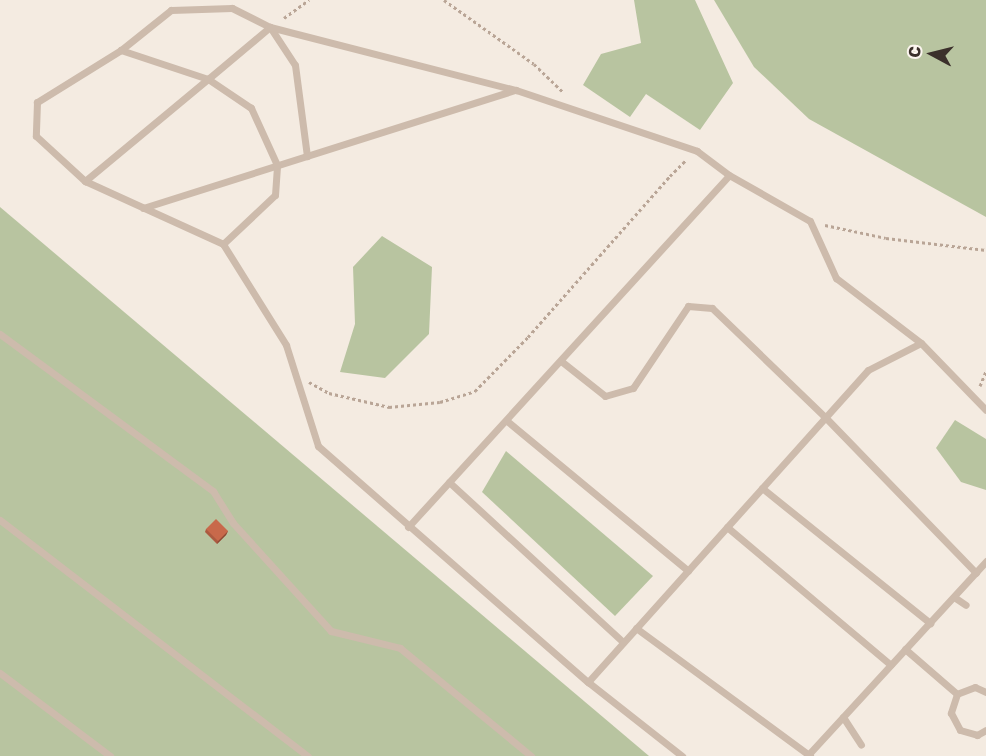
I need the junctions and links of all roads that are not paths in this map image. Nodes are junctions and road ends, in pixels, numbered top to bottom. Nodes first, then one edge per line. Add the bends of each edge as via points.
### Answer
1 (270, 27) junction
2 (121, 50) junction
3 (208, 79) junction
4 (516, 90) junction
5 (307, 156) junction
6 (277, 165) junction
7 (729, 175) junction
8 (85, 181) junction
9 (143, 208) junction
10 (223, 244) junction
11 (0, 334) edge
12 (921, 343) junction
13 (561, 361) junction
14 (986, 410) edge
15 (825, 417) junction
16 (507, 421) junction
17 (449, 482) junction
18 (762, 488) junction
19 (0, 520) edge
20 (408, 526) junction
21 (727, 527) junction
22 (986, 561) edge
23 (688, 570) junction
24 (976, 573) junction
25 (954, 597) junction
26 (966, 605) dead end
27 (930, 623) junction
28 (636, 628) junction
29 (623, 642) junction
30 (906, 649) junction
31 (891, 664) junction
32 (0, 674) edge
33 (588, 682) junction
34 (986, 692) edge
35 (957, 694) junction
36 (843, 717) junction
37 (986, 730) edge
38 (861, 745) dead end
39 (110, 756) edge
40 (308, 756) edge
41 (531, 756) edge
42 (682, 756) edge
43 (809, 756) edge

1 - 2 lane via 232,8 171,10
1 - 3 lane
1 - 4 lane
1 - 5 lane via 295,65
2 - 3 lane
2 - 8 lane via 38,102 36,136
3 - 6 lane via 251,108
3 - 8 lane
4 - 5 lane
4 - 7 lane via 697,151
5 - 6 lane
6 - 9 lane
6 - 10 lane via 275,195
7 - 12 lane via 810,221 836,278
7 - 13 lane
8 - 9 lane
9 - 10 lane
10 - 20 lane via 286,345 318,446
11 - 41 lane via 213,491 233,523 331,631 400,648
12 - 14 lane
12 - 15 lane via 868,369
13 - 15 lane via 604,396 633,388 688,306 712,308
13 - 16 lane
15 - 18 lane
15 - 24 lane
16 - 17 lane
16 - 23 lane
17 - 20 lane
17 - 29 lane
18 - 21 lane
18 - 27 lane
19 - 40 lane
20 - 33 lane
21 - 23 lane
21 - 31 lane
22 - 24 lane
23 - 28 lane
24 - 25 lane
25 - 26 lane
25 - 27 lane
27 - 30 lane
28 - 29 lane
28 - 43 lane
29 - 33 lane
30 - 31 lane
30 - 35 lane
31 - 36 lane
32 - 39 lane
33 - 42 lane
34 - 35 lane via 975,687
35 - 37 lane via 951,713 960,730 977,735
36 - 38 lane
36 - 43 lane

